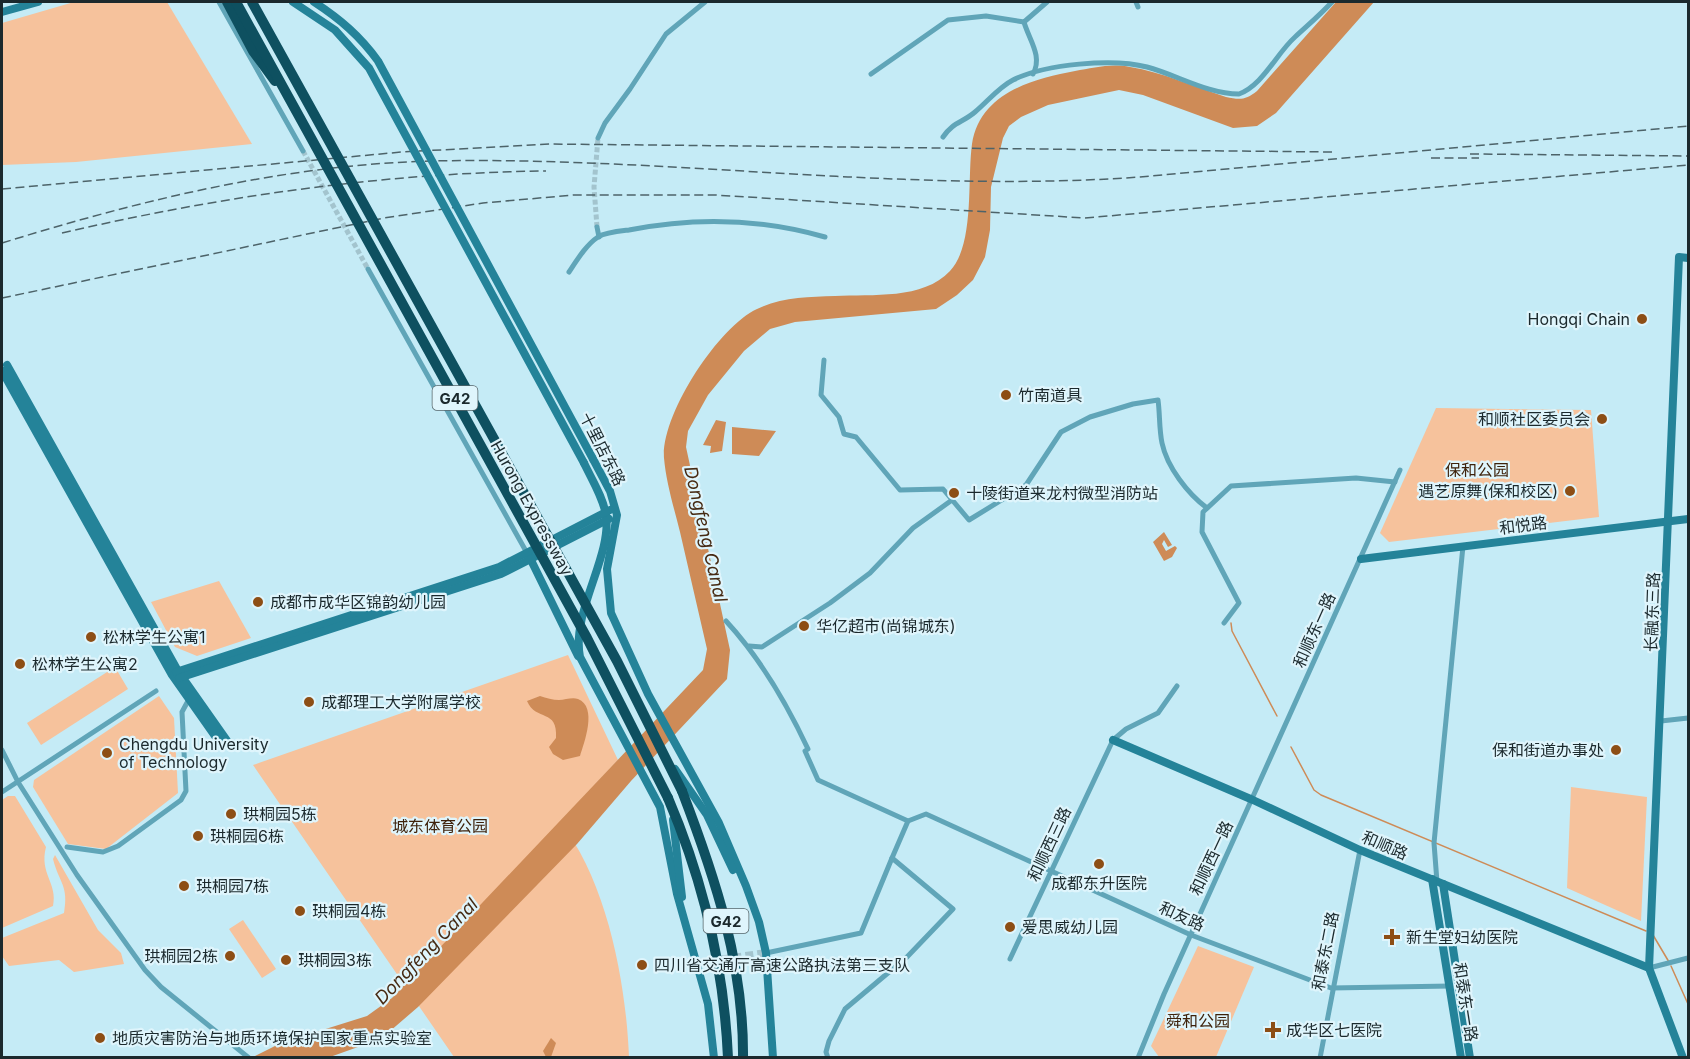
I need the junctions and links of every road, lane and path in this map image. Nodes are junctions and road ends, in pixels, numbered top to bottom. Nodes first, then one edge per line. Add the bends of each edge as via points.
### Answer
1 (38, 2) edge
2 (219, 2) edge
3 (227, 2) edge
4 (236, 2) edge
5 (254, 2) edge
6 (293, 2) edge
7 (314, 2) edge
8 (705, 2) edge
9 (1047, 2) edge
10 (1332, 2) edge
11 (2, 12) edge
12 (1024, 22) junction
13 (871, 74) dead end
14 (1033, 74) junction
15 (295, 107) junction
16 (598, 138) tunnel mouth
17 (943, 138) dead end
18 (303, 151) tunnel mouth
19 (597, 226) tunnel mouth
20 (599, 237) junction
21 (825, 237) dead end
22 (1689, 258) edge
23 (368, 269) tunnel mouth
24 (569, 272) dead end
25 (824, 360) dead end
26 (3, 368) edge
27 (1400, 470) dead end
28 (1395, 482) junction
29 (952, 500) junction
30 (1207, 508) junction
31 (616, 511) junction
32 (606, 516) junction
33 (1689, 519) edge
34 (1668, 522) junction
35 (1463, 546) junction
36 (528, 556) junction
37 (1361, 558) junction
38 (726, 621) dead end
39 (1224, 622) dead end
40 (749, 646) junction
41 (583, 666) junction
42 (177, 676) junction
43 (1177, 686) dead end
44 (156, 691) dead end
45 (189, 699) junction
46 (1689, 718) edge
47 (1661, 721) junction
48 (1113, 740) junction
49 (2, 750) edge
50 (18, 782) junction
51 (686, 790) junction
52 (2, 792) edge
53 (1252, 800) junction
54 (669, 802) junction
55 (908, 821) junction
56 (67, 847) dead end
57 (1360, 850) junction
58 (892, 858) junction
59 (1051, 871) junction
60 (1437, 882) junction
61 (759, 922) junction
62 (688, 935) junction
63 (1191, 935) junction
64 (766, 953) junction
65 (1689, 958) edge
66 (1010, 960) dead end
67 (1649, 968) junction
68 (1459, 985) junction
69 (1449, 986) junction
70 (1331, 988) junction
71 (714, 1056) edge
72 (249, 1058) edge
73 (728, 1058) edge
74 (743, 1058) edge
75 (773, 1058) edge
76 (828, 1058) edge
77 (1138, 1058) edge
78 (1320, 1058) edge
79 (1461, 1058) edge
80 (1470, 1058) edge
81 (1683, 1058) edge

1 - 11 street
2 - 18 street
3 - 15 highway, bridge via 254,51
4 - 15 highway, Hurong Expressway / G42, bridge
5 - 51 highway, Hurong Expressway / G42, bridge via 617,661 664,757
6 - 32 street, 十里店东路, bridge via 335,30 369,68 584,464
7 - 31 street, 十里店东路, bridge via 346,23 378,62 593,459
8 - 16 street via 666,34 604,123
9 - 12 street
10 - 14 street via 1252,86 1239,94 1114,61
12 - 13 street via 986,16 948,20
12 - 14 street via 1036,51 1038,63
14 - 17 street via 1013,80 972,115 951,126
15 - 54 highway, Hurong Expressway / G42, bridge via 587,638
19 - 20 street
20 - 21 street via 672,224 746,222
20 - 24 street
22 - 34 street, 长融东三路 via 1679,257
23 - 36 street
25 - 29 street via 821,395 839,417 844,434 856,437 900,490 943,489
26 - 42 street
27 - 28 street, 和顺东一路
28 - 30 street via 1356,478 1231,486
28 - 37 street, 和顺东一路
29 - 30 street via 969,520 1026,485 1061,432 1090,417 1158,400 1162,444 1169,461 1196,500
29 - 40 street via 913,528 870,573 830,603 762,647
30 - 39 street via 1203,512 1202,531 1239,603
31 - 32 street
31 - 61 street via 607,592 620,636 718,822
32 - 36 street
32 - 41 street via 580,630
33 - 34 street, 和悦路
34 - 35 street, 和悦路
34 - 47 street, 长融东三路
35 - 37 street, 和悦路
35 - 60 street via 1434,843
36 - 41 street
36 - 42 street via 501,574
37 - 53 street, 和顺东一路
38 - 40 street
40 - 55 street via 783,696 818,780
41 - 62 street via 660,807
42 - 45 street
42 - 45 street via 228,742 222,746
43 - 48 street via 1158,713
44 - 50 street
45 - 56 street via 182,712 186,791 181,800 118,846 103,852
46 - 47 street
47 - 67 street, 长融东三路
48 - 53 street, 和顺路
48 - 59 street, 和顺西三路
49 - 50 street
50 - 52 street
50 - 72 street via 77,875 145,970
51 - 61 street via 707,815
51 - 74 highway, Hurong Expressway / G42 via 724,913 737,981
53 - 57 street, 和顺路
53 - 63 street, 和顺西一路
54 - 62 street
54 - 73 highway, Hurong Expressway / G42 via 709,917 720,971
55 - 58 street
55 - 59 street, 和友路 via 926,814
57 - 60 street, 和顺路
57 - 70 street, 和泰东二路
58 - 64 street via 861,933
58 - 76 street via 953,909 907,957 845,1009 829,1041
59 - 63 street, 和友路
59 - 66 street, 和顺西三路
60 - 67 street, 和顺路
60 - 68 street
60 - 69 street, 和泰东一路
61 - 64 street
62 - 71 street via 708,1004
63 - 70 street, 和友路
63 - 77 street, 和顺西一路
64 - 75 street
65 - 67 street
67 - 81 street
68 - 69 street, 和友路
68 - 80 street
69 - 70 street, 和友路
69 - 79 street, 和泰东一路
70 - 78 street, 和泰东二路

